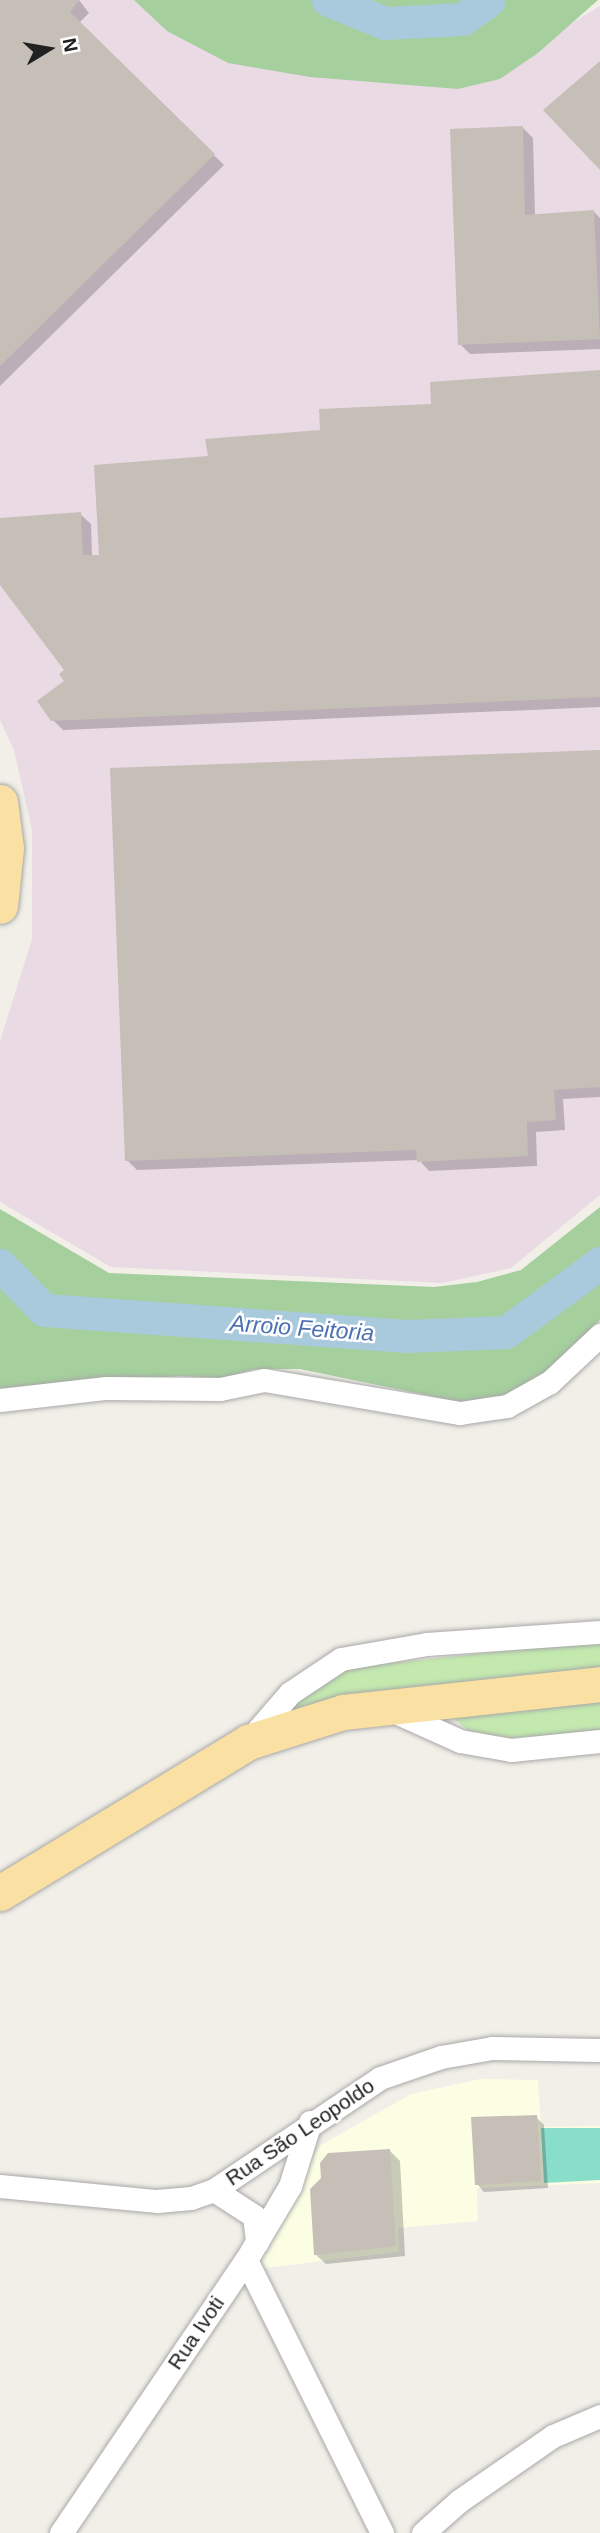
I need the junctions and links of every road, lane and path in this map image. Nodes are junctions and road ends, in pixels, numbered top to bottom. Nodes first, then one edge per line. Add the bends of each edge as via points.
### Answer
1 (0, 802) edge
2 (0, 906) edge
3 (600, 1335) edge
4 (0, 1400) edge
5 (600, 1632) edge
6 (600, 1685) edge
7 (386, 1707) junction
8 (600, 1741) edge
9 (247, 1742) junction
10 (0, 1893) edge
11 (600, 2050) edge
12 (310, 2122) junction
13 (0, 2186) edge
14 (214, 2190) junction
15 (251, 2251) junction
16 (600, 2416) edge
17 (61, 2533) edge
18 (382, 2533) edge
19 (423, 2533) edge

1 - 2 main road via 6,848
3 - 4 street via 550,1382 507,1406 460,1413 264,1380 220,1389 106,1388
5 - 9 street via 428,1644 341,1659 290,1693
6 - 7 main road
7 - 8 street via 460,1741 511,1750
7 - 9 main road via 343,1712
9 - 10 main road
11 - 12 street, Rua São Leopoldo via 492,2048 441,2057 380,2078
12 - 14 street, Rua São Leopoldo
12 - 15 street, Rua Ivoti via 290,2186
13 - 14 street, Rua São Leopoldo via 157,2202
14 - 15 street via 254,2216
15 - 17 street, Rua Ivoti
15 - 18 street
16 - 19 street via 554,2435 459,2501

